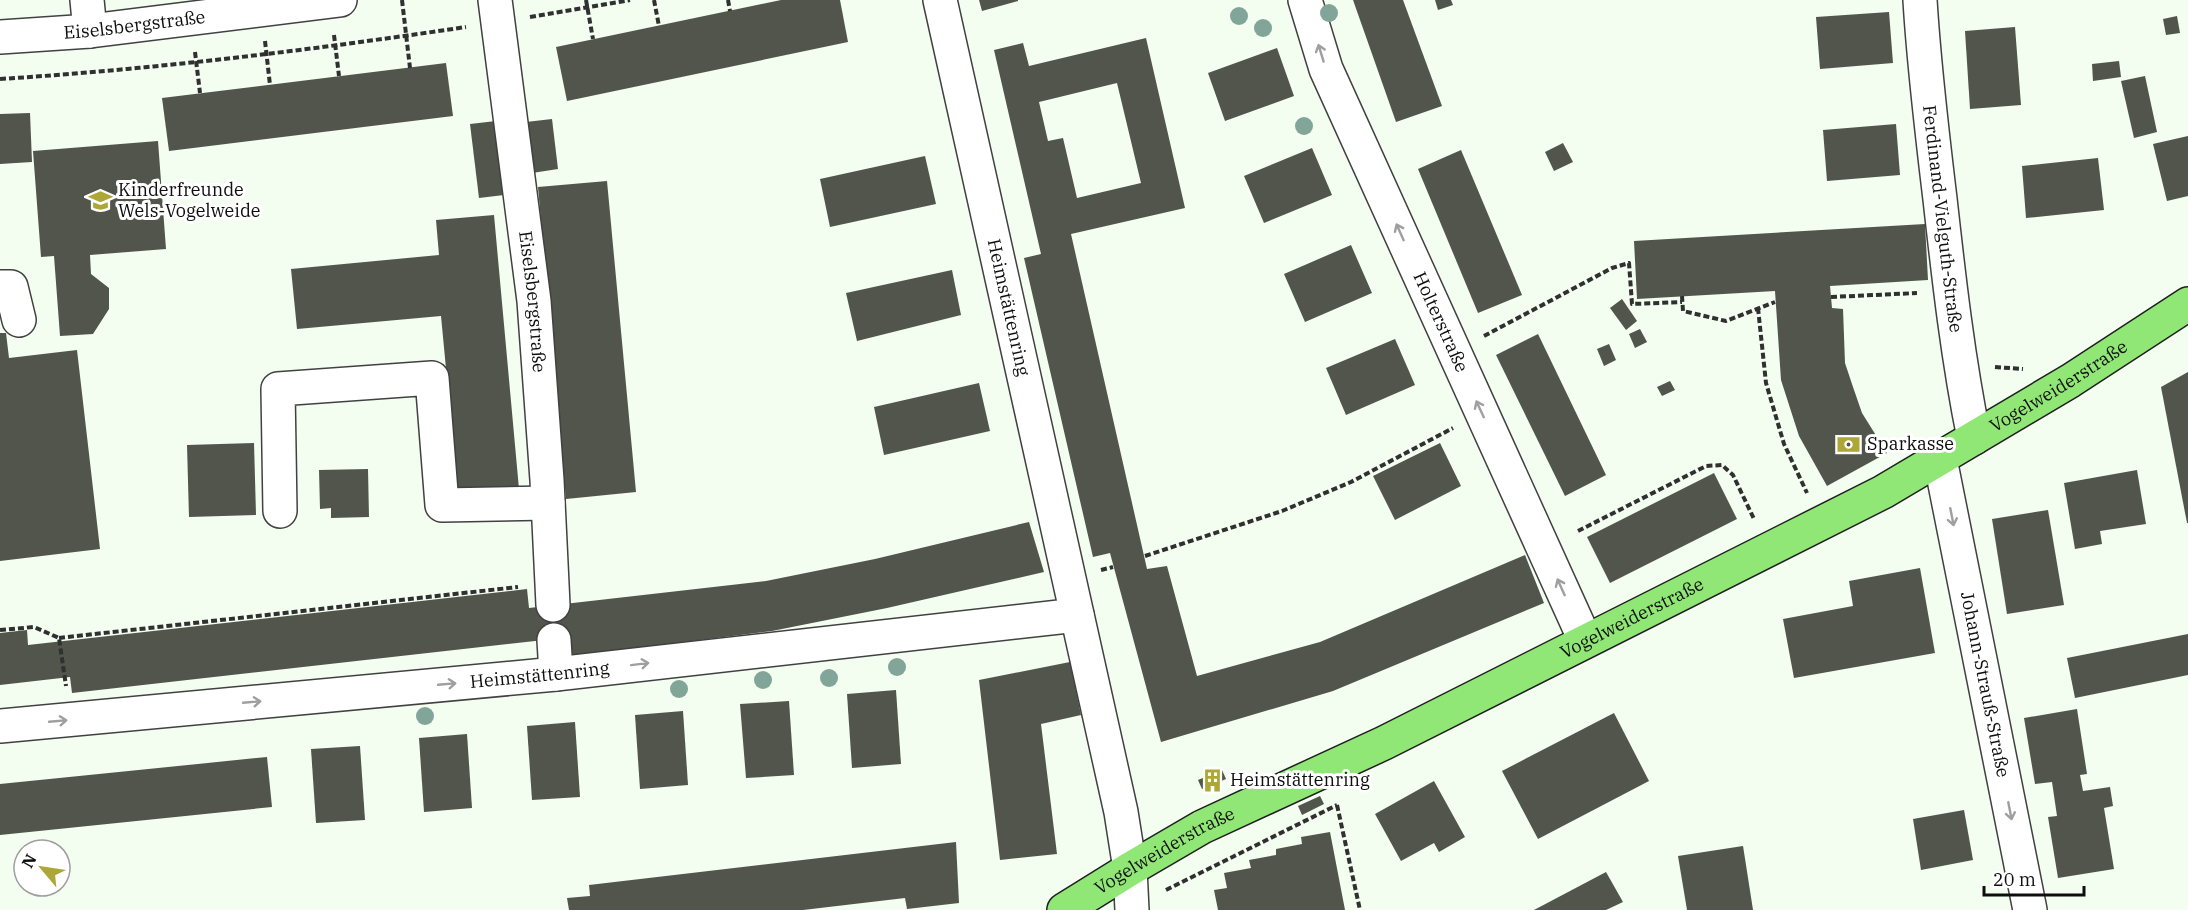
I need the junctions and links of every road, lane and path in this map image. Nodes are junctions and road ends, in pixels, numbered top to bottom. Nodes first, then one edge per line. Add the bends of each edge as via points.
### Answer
1 (402, 0) edge
2 (586, 0) edge
3 (630, 0) edge
4 (654, 0) edge
5 (728, 0) edge
6 (940, 0) edge
7 (1305, 0) edge
8 (1920, 0) edge
9 (335, 1) edge
10 (587, 8) junction
11 (262, 10) junction
12 (496, 11) edge
13 (730, 11) dead end
14 (88, 16) edge
15 (190, 19) junction
16 (659, 26) dead end
17 (406, 36) junction
18 (0, 37) edge
19 (593, 39) dead end
20 (335, 47) junction
21 (267, 54) junction
22 (196, 62) junction
23 (410, 68) dead end
24 (339, 76) dead end
25 (0, 79) edge
26 (270, 85) dead end
27 (200, 93) dead end
28 (0, 287) edge
29 (1950, 291) junction
30 (1831, 297) dead end
31 (1775, 302) dead end
32 (2188, 304) edge
33 (1758, 308) junction
34 (19, 320) dead end
35 (1454, 351) junction
36 (1960, 365) junction
37 (2026, 369) dead end
38 (1482, 413) junction
39 (1974, 438) junction
40 (1940, 459) junction
41 (548, 502) junction
42 (280, 511) dead end
43 (1822, 524) junction
44 (1578, 531) dead end
45 (1768, 549) junction
46 (1144, 556) dead end
47 (552, 594) joint
48 (1077, 615) junction
49 (0, 630) edge
50 (59, 638) junction
51 (554, 640) dead end
52 (1585, 640) junction
53 (556, 674) junction
54 (71, 719) junction
55 (0, 726) edge
56 (1329, 769) junction
57 (1130, 869) junction
58 (1064, 910) edge
59 (1132, 910) edge
60 (1360, 910) edge
61 (2030, 910) edge

1 - 17 path
2 - 10 path
3 - 10 path
4 - 16 path
5 - 13 path
6 - 48 street, Heimstättenring
35 -> 7 street, Holterstraße via 1326,69
8 - 29 street, Ferdinand-Vielguth-Straße
9 - 11 street, Eiselsbergstraße
9 - 20 path
10 - 12 path
10 - 19 path
11 - 15 street, Eiselsbergstraße
11 - 21 path
12 - 17 path
12 - 41 street, Eiselsbergstraße via 534,301
14 - 15 street, Eiselsbergstraße
14 - 18 street, Eiselsbergstraße
15 - 22 path
17 - 20 path
17 - 23 path
20 - 21 path
20 - 24 path
21 - 22 path
21 - 26 path
22 - 25 path
22 - 27 path
28 - 34 street via 11,287
29 - 30 path
29 - 36 street, Ferdinand-Vielguth-Straße
31 - 33 path
32 - 39 main road, Vogelweiderstraße
33 - 35 path via 1726,321 1683,311 1682,299 1632,304 1629,263 1612,268
33 - 43 path via 1766,383 1784,444
38 -> 35 street, Holterstraße
36 - 37 path
36 - 39 street, Ferdinand-Vielguth-Straße
38 - 46 path via 1352,482 1282,511
52 -> 38 street, Holterstraße
39 - 40 main road, Vogelweiderstraße
40 - 43 main road, Vogelweiderstraße
40 -> 61 street, Johann-Strauß-Straße
41 - 42 street via 442,505 432,378 278,389
41 - 47 street, Eiselsbergstraße
43 - 45 main road, Vogelweiderstraße
44 - 45 path via 1706,466 1722,465 1733,475
45 - 52 main road, Vogelweiderstraße
47 - 50 path
53 -> 48 street, Heimstättenring
48 - 57 street, Heimstättenring
49 - 50 path via 34,627
50 - 54 path
51 - 53 street
52 - 56 main road, Vogelweiderstraße
54 -> 53 street, Heimstättenring
55 -> 54 street, Heimstättenring
56 - 57 main road, Vogelweiderstraße via 1202,827
56 - 60 path
57 - 58 main road, Vogelweiderstraße
57 - 59 street, Heimstättenring

